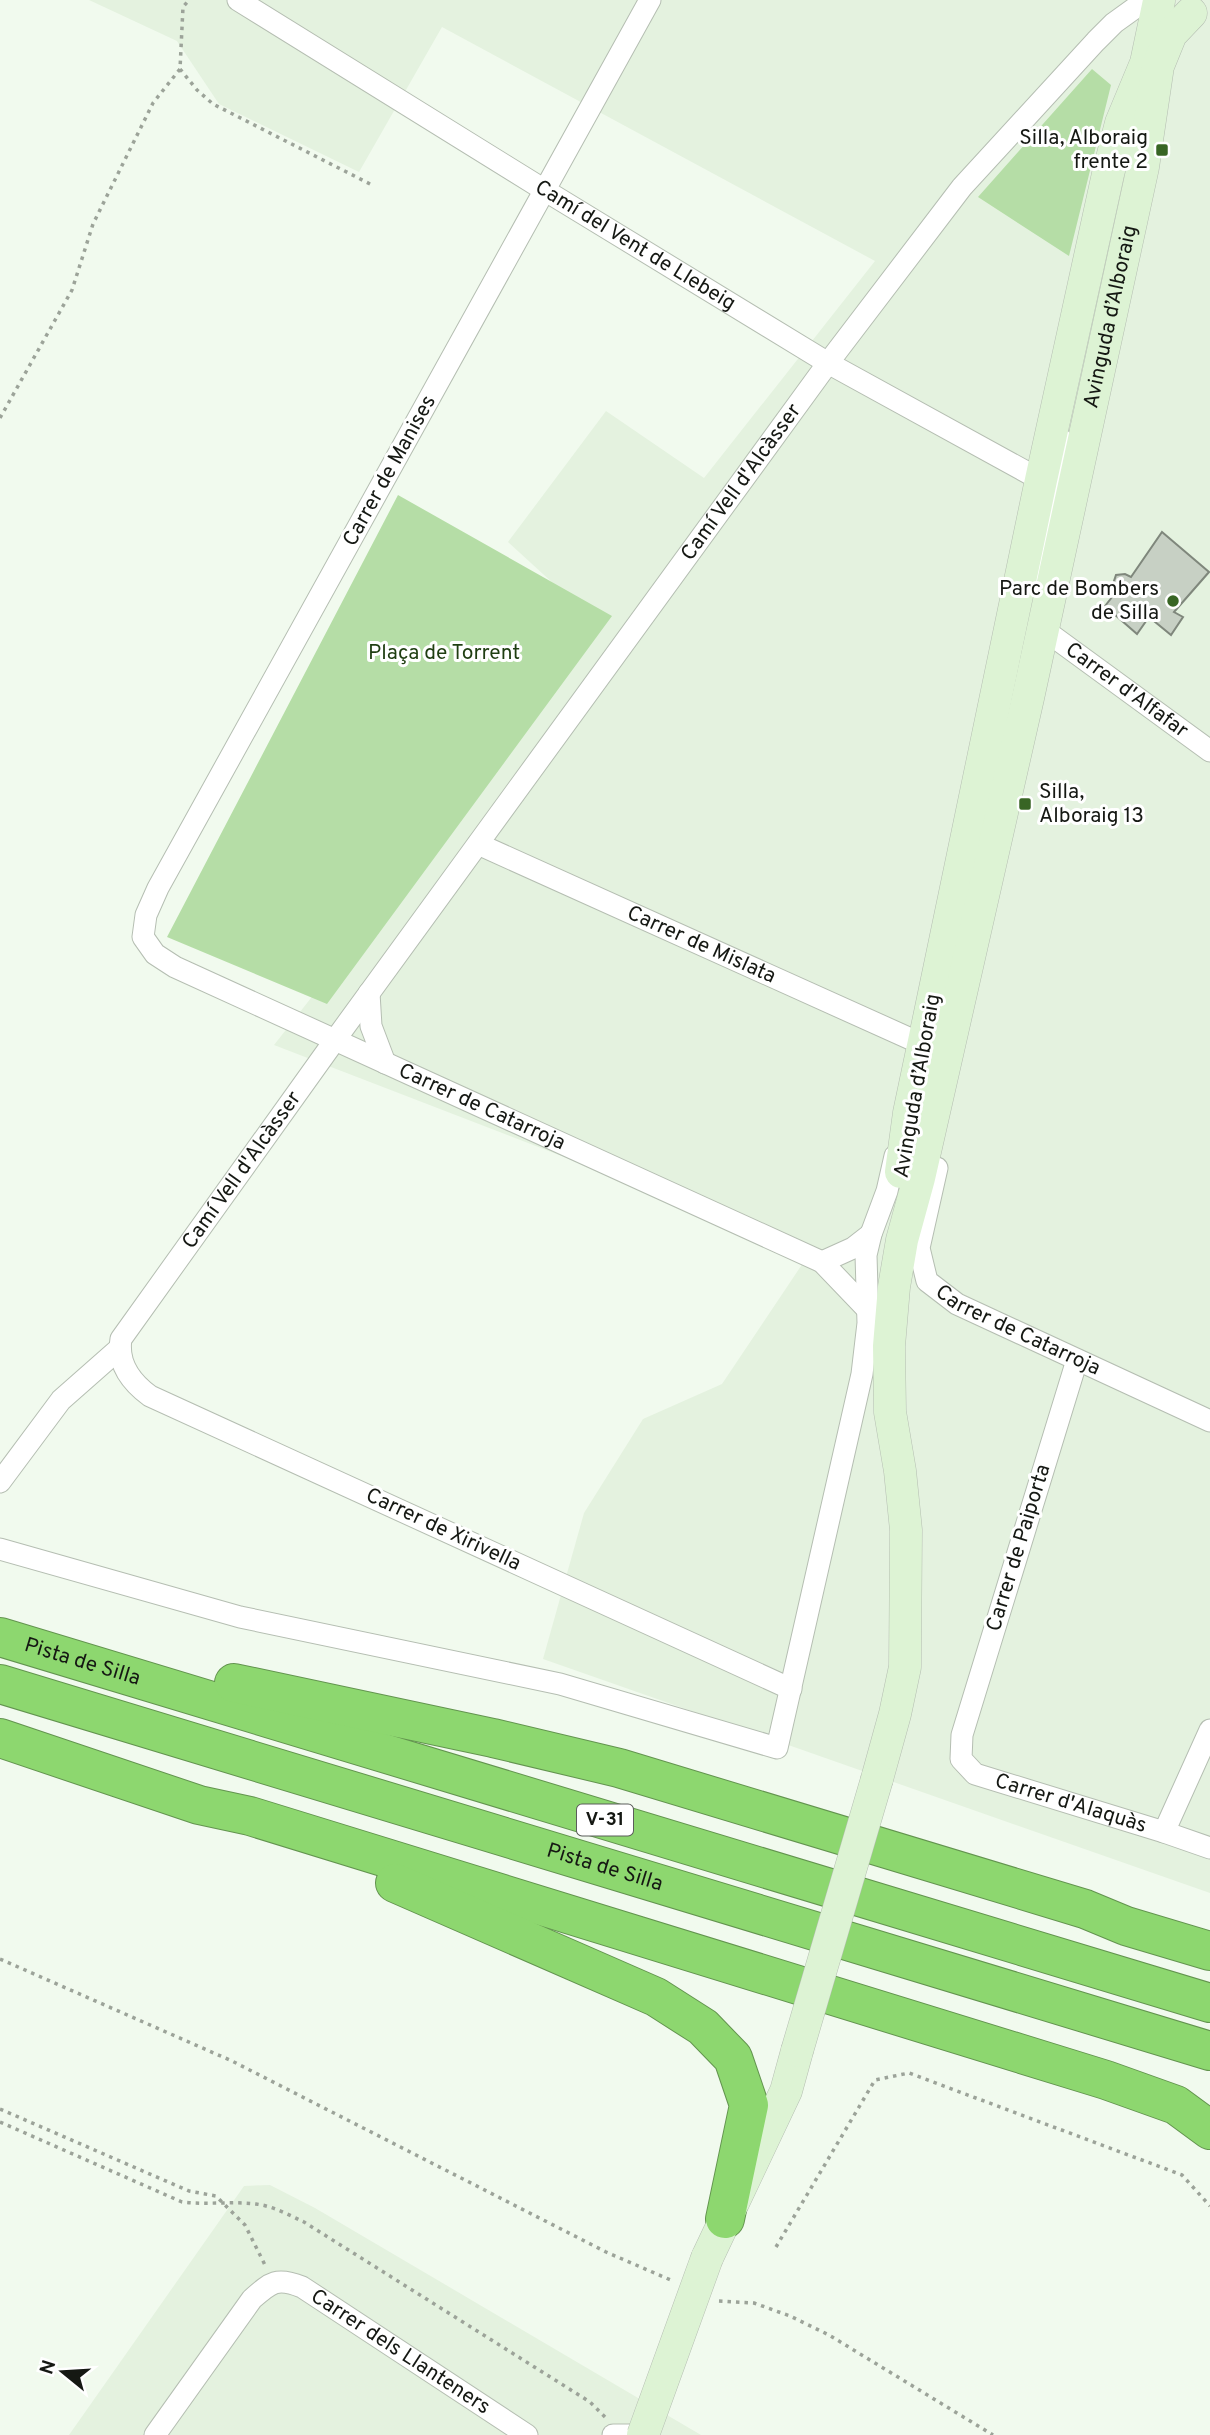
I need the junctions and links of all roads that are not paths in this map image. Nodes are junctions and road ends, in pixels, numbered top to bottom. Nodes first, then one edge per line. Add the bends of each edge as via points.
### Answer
1 (238, 0) edge
2 (650, 0) edge
3 (1155, 0) edge
4 (1200, 11) edge
5 (546, 191) junction
6 (828, 363) junction
7 (1058, 402) junction
8 (1041, 480) junction
9 (1042, 629) junction
10 (1210, 751) edge
11 (478, 844) junction
12 (974, 928) junction
13 (147, 945) joint
14 (369, 993) junction
15 (335, 1040) junction
16 (924, 1045) junction
17 (385, 1063) junction
18 (915, 1083) junction
19 (871, 1234) junction
20 (902, 1240) junction
21 (822, 1262) junction
22 (868, 1310) junction
23 (120, 1348) junction
24 (1077, 1360) junction
25 (1208, 1417) edge
26 (0, 1482) edge
27 (0, 1549) edge
28 (0, 1615) edge
29 (0, 1637) edge
30 (0, 1684) edge
31 (791, 1689) junction
32 (1210, 1730) edge
33 (962, 1735) joint
34 (0, 1738) edge
35 (199, 1805) junction
36 (1164, 1832) junction
37 (1210, 1848) edge
38 (1085, 1909) junction
39 (1210, 1931) edge
40 (1210, 1951) edge
41 (1210, 2003) edge
42 (1210, 2052) edge
43 (1210, 2130) edge
44 (725, 2219) junction
45 (155, 2435) edge
46 (527, 2435) edge
47 (629, 2435) edge

1 - 5 street, Camí del Vent de Llebeig
2 - 5 street, Carrer de Manises
3 - 4 street via 1179,12
3 - 6 street, Camí Vell d'Alcàsser via 1114,23 962,187
3 - 7 street, Avinguda d’Alboraig via 1146,63 1121,123
4 - 9 street, Avinguda d’Alboraig via 1171,34 1158,66 1143,167
5 - 6 street, Camí del Vent de Llebeig
5 - 13 street, Carrer de Manises via 158,888 143,927
6 - 8 street, Camí del Vent de Llebeig
6 - 11 street, Camí Vell d'Alcàsser
7 - 8 street, Avinguda d’Alboraig
7 - 9 street, Avinguda d’Alboraig via 1062,454 1034,596
8 - 16 street, Avinguda d’Alboraig
9 - 10 street, Carrer d'Alfafar
9 - 12 street, Avinguda d’Alboraig
11 - 14 street, Camí Vell d'Alcàsser
11 - 16 street, Carrer de Mislata
12 - 20 street, Avinguda d’Alboraig
12 - 24 street, Carrer de Catarroja via 968,1024 919,1248 927,1281 957,1304
13 - 15 street, Carrer de Catarroja via 175,967
14 - 15 street, Camí Vell d'Alcàsser
14 - 17 street via 371,1026
15 - 17 street, Carrer de Catarroja
15 - 23 street, Camí Vell d'Alcàsser via 125,1332
16 - 18 street, Avinguda d’Alboraig
17 - 21 street, Carrer de Catarroja
18 - 19 street
18 - 20 street, Avinguda d’Alboraig via 900,1178
19 - 21 street
19 - 22 street via 865,1269
20 - 44 street, bridge via 889,1346 890,1412 906,1530 905,1667 786,2091
21 - 22 street, Carrer de Catarroja
22 - 31 street via 862,1374
23 - 26 street via 61,1400
23 - 31 street, Carrer de Xirivella via 128,1375 150,1396
24 - 25 street, Carrer de Catarroja
24 - 33 street, Carrer de Paiporta
27 - 31 street via 240,1617 560,1684 777,1748
28 - 38 highway via 248,1688 620,1768
29 - 41 highway, Pista de Silla / V-31
30 - 42 highway, Pista de Silla / V-31
32 - 36 street
33 - 36 street, Carrer d'Alaquàs via 961,1759 975,1774
34 - 35 highway
35 - 43 highway via 250,1815 1106,2080 1176,2105
35 - 44 highway via 245,1829 421,1894 656,1997 703,2027 733,2058 749,2105
36 - 37 street, Carrer d'Alaquàs
38 - 39 highway
38 - 40 highway
44 - 47 street, bridge
45 - 46 street, Carrer dels Llanteners via 252,2299 271,2283 288,2282

